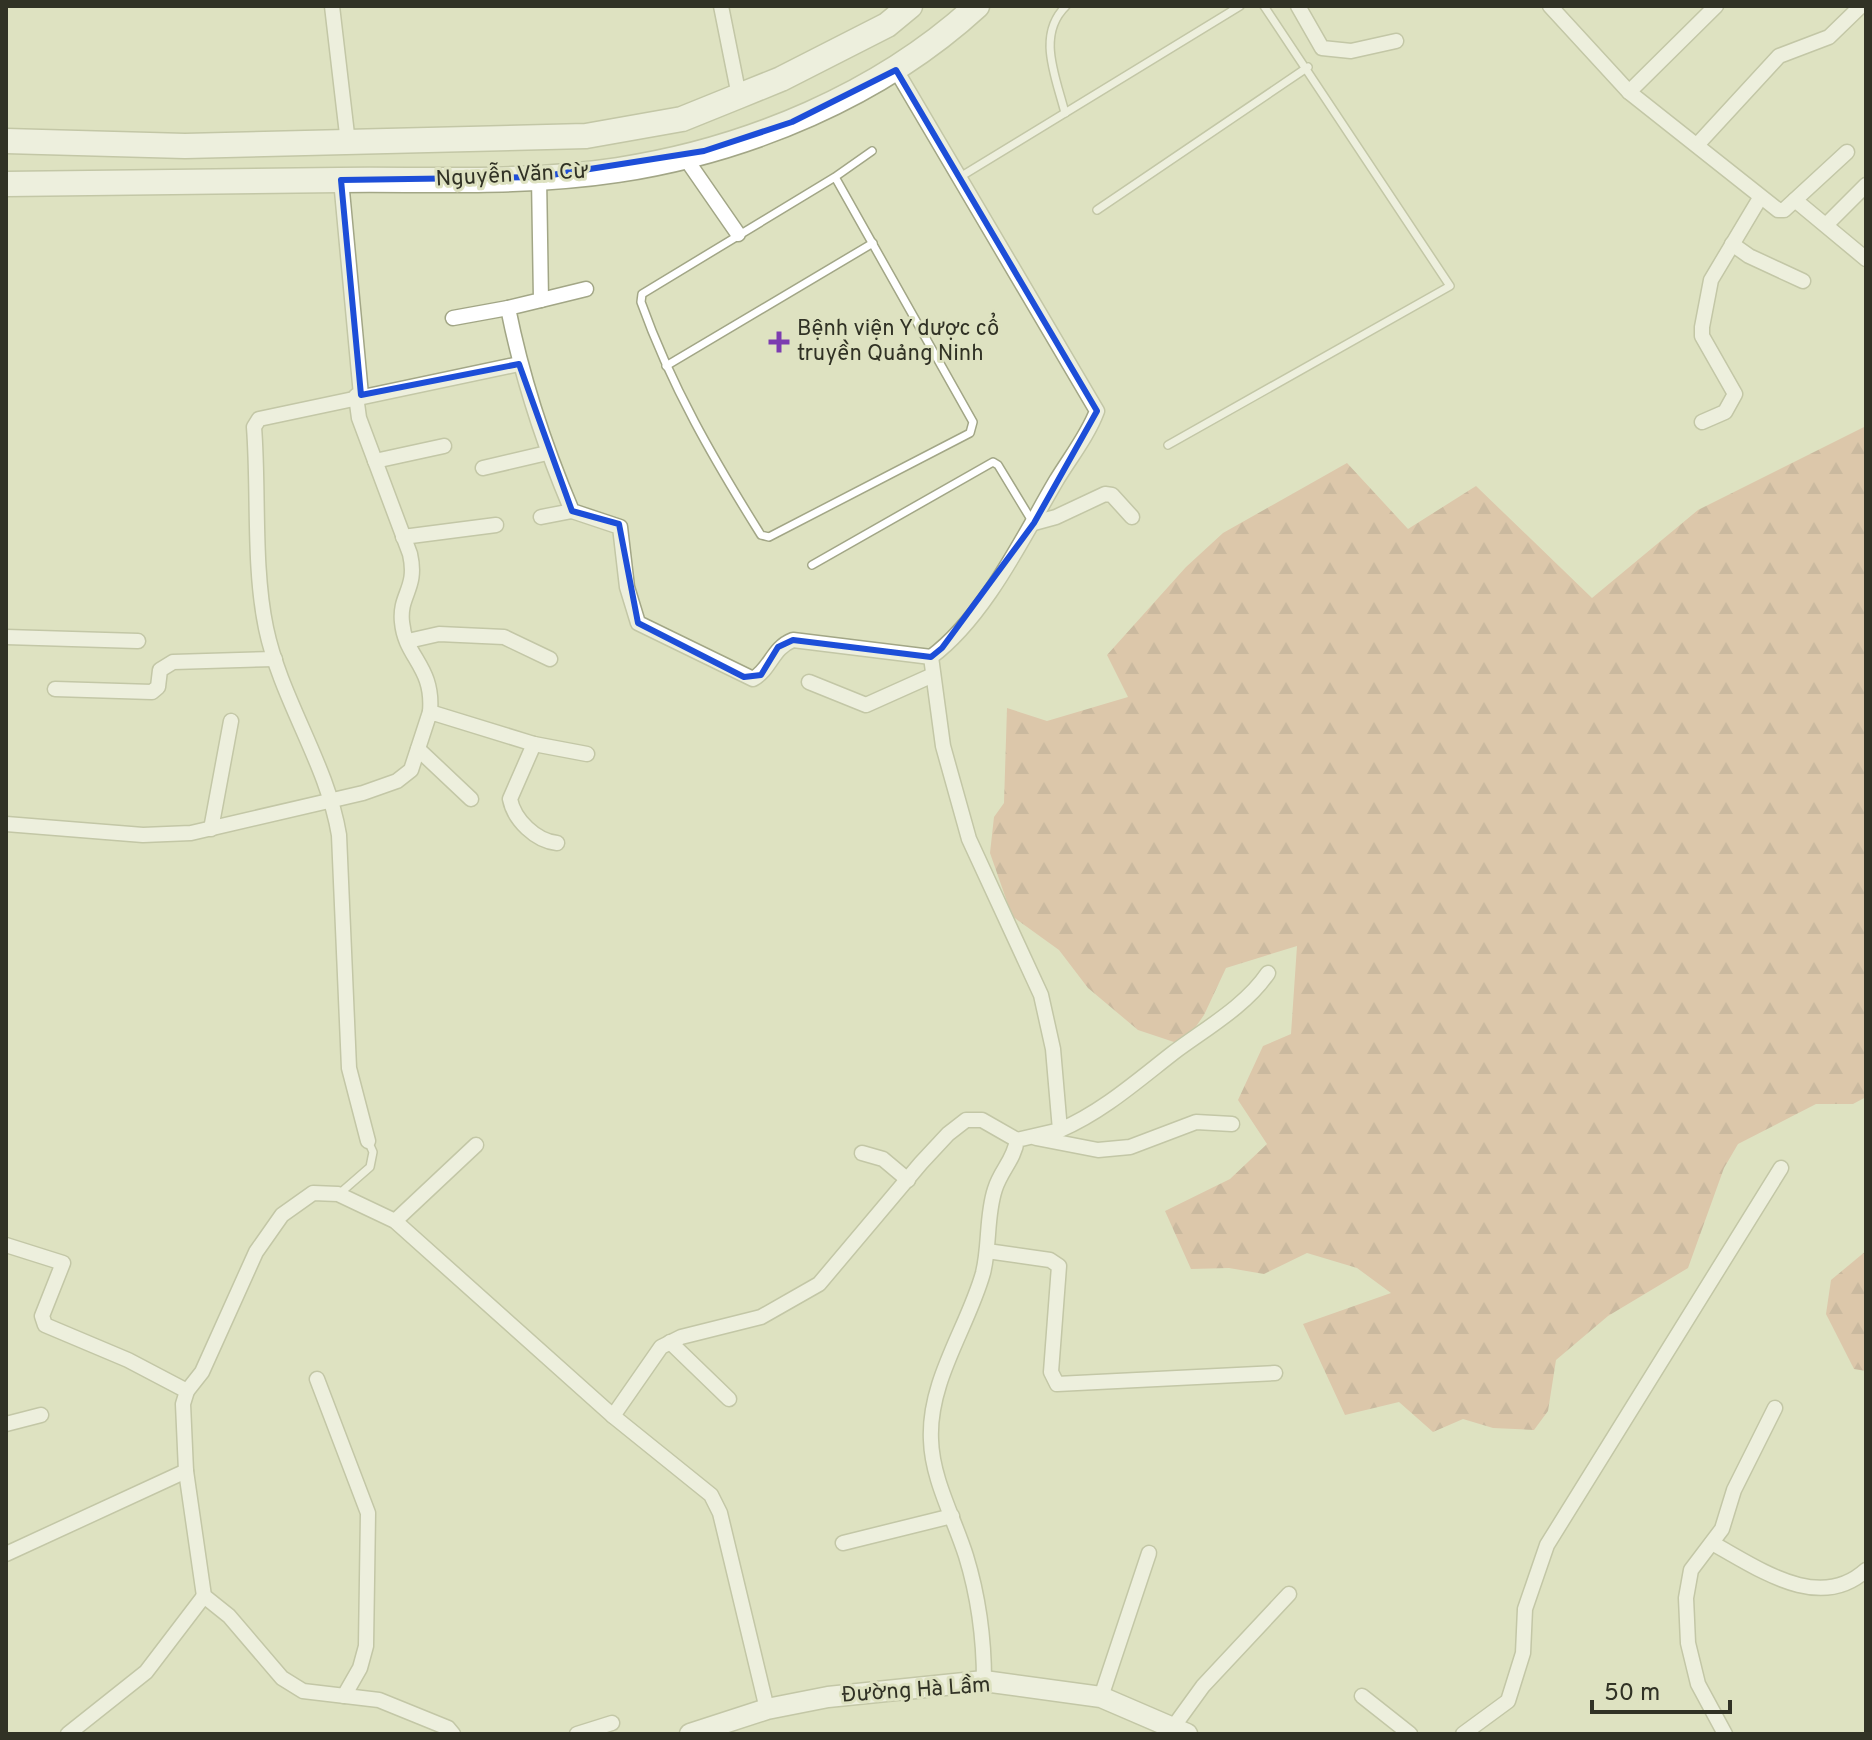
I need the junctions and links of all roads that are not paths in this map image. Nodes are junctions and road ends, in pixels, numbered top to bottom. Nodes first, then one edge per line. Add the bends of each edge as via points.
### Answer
1 (332, 6) edge
2 (721, 6) edge
3 (910, 6) edge
4 (977, 6) edge
5 (1066, 6) edge
6 (1240, 6) edge
7 (1264, 6) edge
8 (1298, 6) edge
9 (1550, 6) edge
10 (1716, 6) edge
11 (1861, 6) edge
12 (1396, 41) dead end
13 (1308, 67) junction
14 (896, 70) junction
15 (1629, 92) junction
16 (739, 96) junction
17 (1065, 113) junction
18 (16, 141) edge
19 (348, 143) junction
20 (1697, 145) junction
21 (872, 151) dead end
22 (1847, 152) dead end
23 (684, 156) junction
24 (539, 177) junction
25 (835, 177) junction
26 (960, 177) junction
27 (341, 180) junction
28 (6, 184) edge
29 (1866, 185) edge
30 (1760, 198) junction
31 (1795, 200) junction
32 (1097, 210) dead end
33 (1827, 224) junction
34 (738, 234) junction
35 (873, 243) junction
36 (1732, 244) junction
37 (1866, 259) edge
38 (1803, 281) dead end
39 (586, 289) dead end
40 (541, 300) junction
41 (508, 308) junction
42 (453, 318) dead end
43 (519, 364) junction
44 (666, 366) junction
45 (358, 396) junction
46 (1702, 422) dead end
47 (1168, 445) dead end
48 (444, 446) dead end
49 (547, 453) junction
50 (375, 461) junction
51 (483, 468) dead end
52 (572, 511) junction
53 (541, 517) dead end
54 (1132, 517) dead end
55 (1034, 523) junction
56 (496, 525) dead end
57 (403, 537) junction
58 (812, 565) dead end
59 (6, 637) edge
60 (138, 641) dead end
61 (408, 641) junction
62 (931, 657) junction
63 (275, 659) junction
64 (550, 659) dead end
65 (933, 675) junction
66 (809, 682) dead end
67 (55, 689) dead end
68 (430, 712) junction
69 (231, 721) dead end
70 (534, 744) junction
71 (418, 749) junction
72 (587, 754) dead end
73 (333, 798) junction
74 (471, 799) dead end
75 (6, 824) edge
76 (211, 829) junction
77 (557, 843) dead end
78 (1268, 973) dead end
79 (1232, 1124) dead end
80 (1060, 1130) junction
81 (1036, 1138) junction
82 (1017, 1140) junction
83 (368, 1141) joint
84 (476, 1145) dead end
85 (862, 1153) dead end
86 (1781, 1168) dead end
87 (908, 1180) junction
88 (338, 1194) junction
89 (395, 1221) junction
90 (6, 1245) edge
91 (987, 1251) junction
92 (670, 1342) junction
93 (1275, 1373) dead end
94 (317, 1379) dead end
95 (187, 1391) junction
96 (729, 1399) dead end
97 (1775, 1408) dead end
98 (41, 1415) dead end
99 (613, 1416) junction
100 (6, 1424) edge
101 (186, 1471) junction
102 (952, 1516) junction
103 (843, 1543) dead end
104 (1712, 1543) junction
105 (1149, 1553) dead end
106 (6, 1554) edge
107 (1866, 1570) edge
108 (1289, 1594) dead end
109 (204, 1596) junction
110 (984, 1681) junction
111 (344, 1696) junction
112 (1362, 1696) dead end
113 (1101, 1697) junction
114 (767, 1709) junction
115 (612, 1723) dead end
116 (1180, 1730) edge
117 (68, 1734) edge
118 (453, 1734) edge
119 (577, 1734) edge
120 (690, 1734) edge
121 (1410, 1734) edge
122 (1463, 1734) edge
123 (1725, 1734) edge

1 - 19 street
2 - 16 street
3 - 16 main road, Nguyễn Văn Cừ via 887,25
4 - 14 main road, Nguyễn Văn Cừ
5 - 17 lane via 1049,29
6 - 17 lane
7 - 13 lane
8 - 12 street via 1322,48 1351,51
9 - 15 street
10 - 15 street
11 - 20 street via 1829,37 1779,56
13 - 32 lane
13 - 47 lane via 1450,286
14 - 23 main road, Nguyễn Văn Cừ via 792,122
14 - 26 street
15 - 20 street
16 - 19 main road, Nguyễn Văn Cừ via 682,119 586,136
17 - 26 lane
18 - 19 main road, Nguyễn Văn Cừ
20 - 30 street
21 - 25 lane
22 - 31 street
23 - 24 main road, Nguyễn Văn Cừ via 618,170
23 - 34 street
24 - 27 main road, Nguyễn Văn Cừ
24 - 40 street
25 - 34 lane
25 - 35 lane
26 - 55 street via 1097,411
27 - 28 main road, Nguyễn Văn Cừ
27 - 45 street
29 - 33 street
30 - 31 street via 1781,211
30 - 36 street
31 - 33 street
33 - 37 street
34 - 44 lane via 642,294
35 - 44 lane
35 - 44 lane via 969,411 970,433 769,537 761,535 706,449
36 - 38 street
36 - 46 street via 1711,280 1702,336 1735,394 1725,412
39 - 40 street
40 - 41 street
41 - 42 street
41 - 43 street
43 - 45 street
43 - 49 street
45 - 50 street via 359,418
45 - 63 street via 256,422 259,564
48 - 50 street
49 - 51 street
49 - 52 street
50 - 57 street
52 - 53 street
52 - 62 street via 620,527 627,587 638,623 744,677 761,675 778,647 793,640
54 - 55 street via 1105,494
55 - 58 lane via 998,465 987,463
55 - 62 street via 956,634
56 - 57 street
57 - 61 street via 415,574 404,603 402,623
59 - 60 street
61 - 64 street via 439,634 504,637
61 - 68 street via 432,689
62 - 65 street
63 - 67 street via 173,662 160,670 152,692
63 - 73 street
65 - 66 street via 866,705
65 - 80 street via 943,746 969,839 1041,995 1053,1049
68 - 70 street
68 - 71 street
69 - 76 street
70 - 72 street
70 - 77 street via 511,807 543,842
71 - 73 street via 411,770 397,781
71 - 74 street
73 - 76 street
73 - 83 street via 349,1068
75 - 76 street via 143,835
78 - 80 street via 1256,990 1189,1043 1086,1119
79 - 81 street via 1196,1122 1130,1147 1098,1150
80 - 81 street
81 - 82 street
82 - 87 street via 982,1120 966,1120
82 - 91 street via 993,1197
83 - 88 lane via 373,1152 370,1167
84 - 89 street
85 - 87 street via 883,1159
86 - 122 street via 1547,1545 1525,1609 1523,1653 1508,1701
87 - 92 street via 819,1284 761,1317
88 - 89 street
88 - 95 street via 313,1193 282,1215 256,1252 202,1372
89 - 99 street
90 - 95 street via 63,1263 42,1316 45,1325
91 - 93 street via 1050,1260 1059,1266 1051,1372 1057,1384
91 - 102 street via 933,1409 934,1467
92 - 96 street
92 - 99 street via 641,1372
94 - 111 street via 368,1513 366,1646
95 - 101 street
97 - 104 street
98 - 100 street
99 - 114 street via 711,1495 720,1513
101 - 106 street
101 - 109 street
102 - 103 street
102 - 110 street via 975,1594
104 - 107 street via 1807,1588 1830,1589
104 - 123 street via 1691,1570 1688,1643 1698,1684
105 - 113 street
108 - 116 street via 1203,1686
109 - 111 street via 229,1616 282,1678 303,1691
109 - 117 street via 146,1672
110 - 113 main road, Đường Hà Lầm
110 - 114 main road, Đường Hà Lầm via 828,1697
111 - 118 street via 379,1700
112 - 121 street
113 - 116 main road, Đường Hà Lầm
114 - 120 main road, Đường Hà Lầm
115 - 119 street

